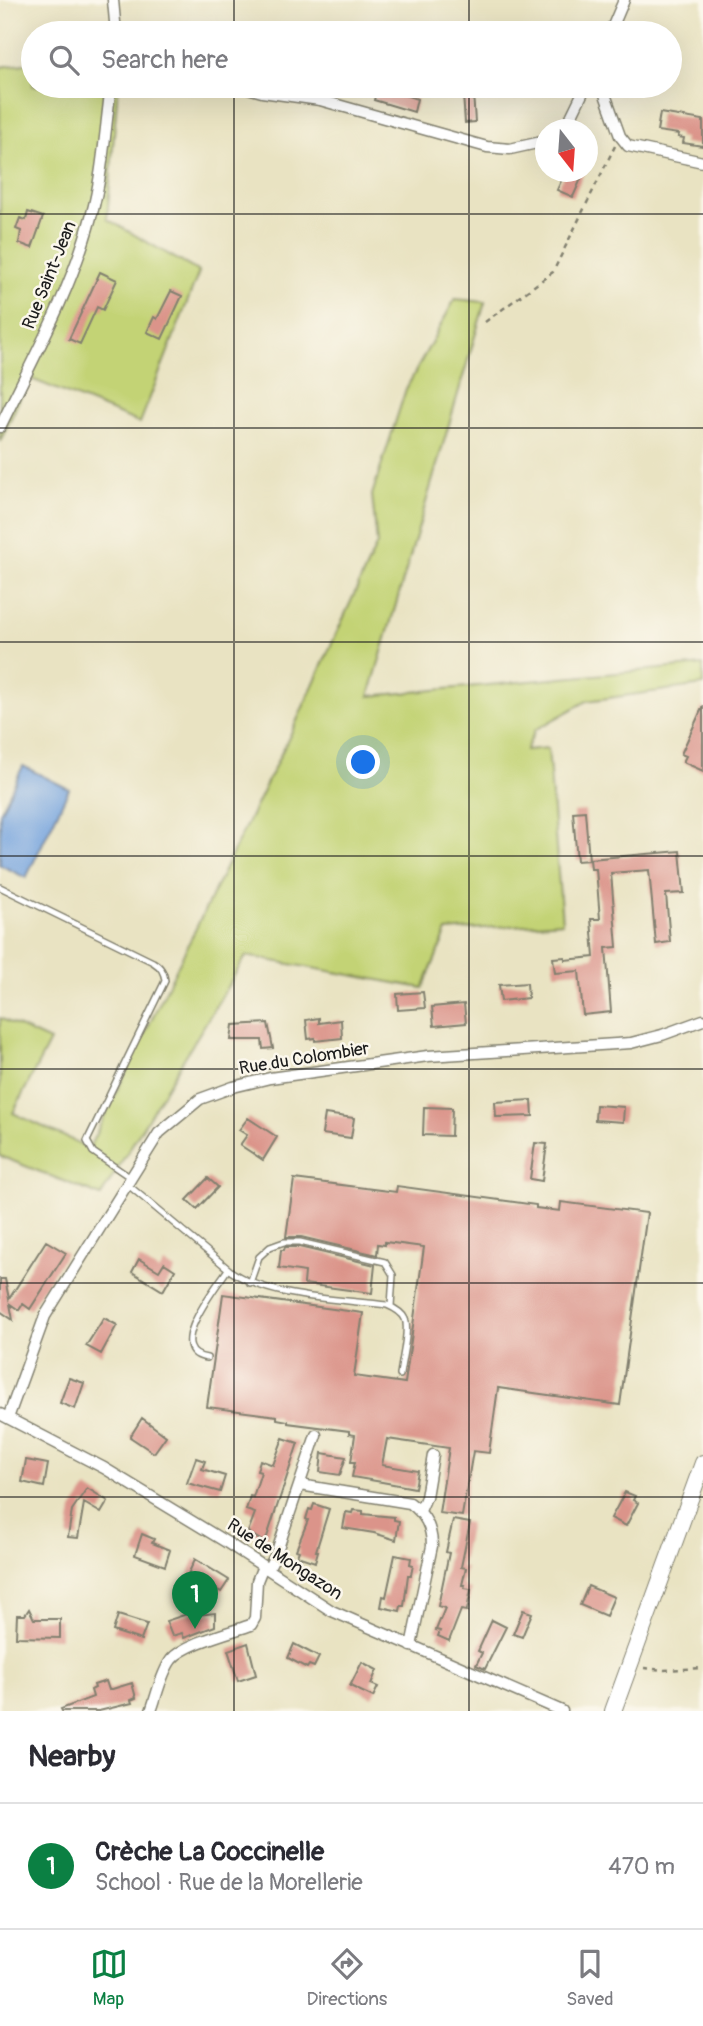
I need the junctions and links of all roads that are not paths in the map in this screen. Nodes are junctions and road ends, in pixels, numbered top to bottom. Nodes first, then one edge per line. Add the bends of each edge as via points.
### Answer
1 (113, 0) edge
2 (624, 0) edge
3 (115, 21) edge
4 (615, 21) edge
5 (109, 98) edge
6 (306, 98) edge
7 (580, 98) edge
8 (606, 98) edge
9 (569, 119) edge
10 (535, 143) edge
11 (703, 162) edge
12 (0, 427) edge
13 (0, 887) edge
14 (703, 1020) edge
15 (129, 1181) junction
16 (228, 1269) junction
17 (250, 1283) junction
18 (391, 1306) junction
19 (206, 1357) dead end
20 (400, 1375) dead end
21 (4, 1416) edge
22 (316, 1435) dead end
23 (433, 1455) dead end
24 (703, 1462) edge
25 (300, 1485) junction
26 (420, 1511) junction
27 (265, 1567) junction
28 (411, 1646) junction
29 (151, 1711) edge
30 (562, 1711) edge
31 (613, 1711) edge

1 - 3 street
2 - 4 street
5 - 12 street, Rue Saint-Jean via 101,170 81,252
6 - 10 street via 487,148
7 - 9 street
8 - 11 street via 628,146
13 - 15 lane via 153,962 164,974 165,981 87,1141 93,1152
14 - 15 street, Rue du Colombier via 631,1043 428,1056 233,1087 200,1099 159,1133
15 - 16 lane
15 - 21 street, Rue du Colombier via 45,1316
16 - 17 lane
16 - 19 lane via 191,1328 192,1350
17 - 18 lane
17 - 18 lane via 264,1251 277,1244 300,1242 385,1262 393,1275
18 - 20 lane via 406,1320
21 - 27 street, Rue de Mongazon via 104,1468
22 - 25 street
23 - 26 street
24 - 31 street
25 - 26 street via 410,1503
25 - 27 street via 276,1553
26 - 28 street via 428,1523 432,1546
27 - 28 street, Rue de Mongazon via 332,1611
27 - 29 street via 257,1581 251,1625 172,1659
28 - 30 street, Rue de Mongazon

